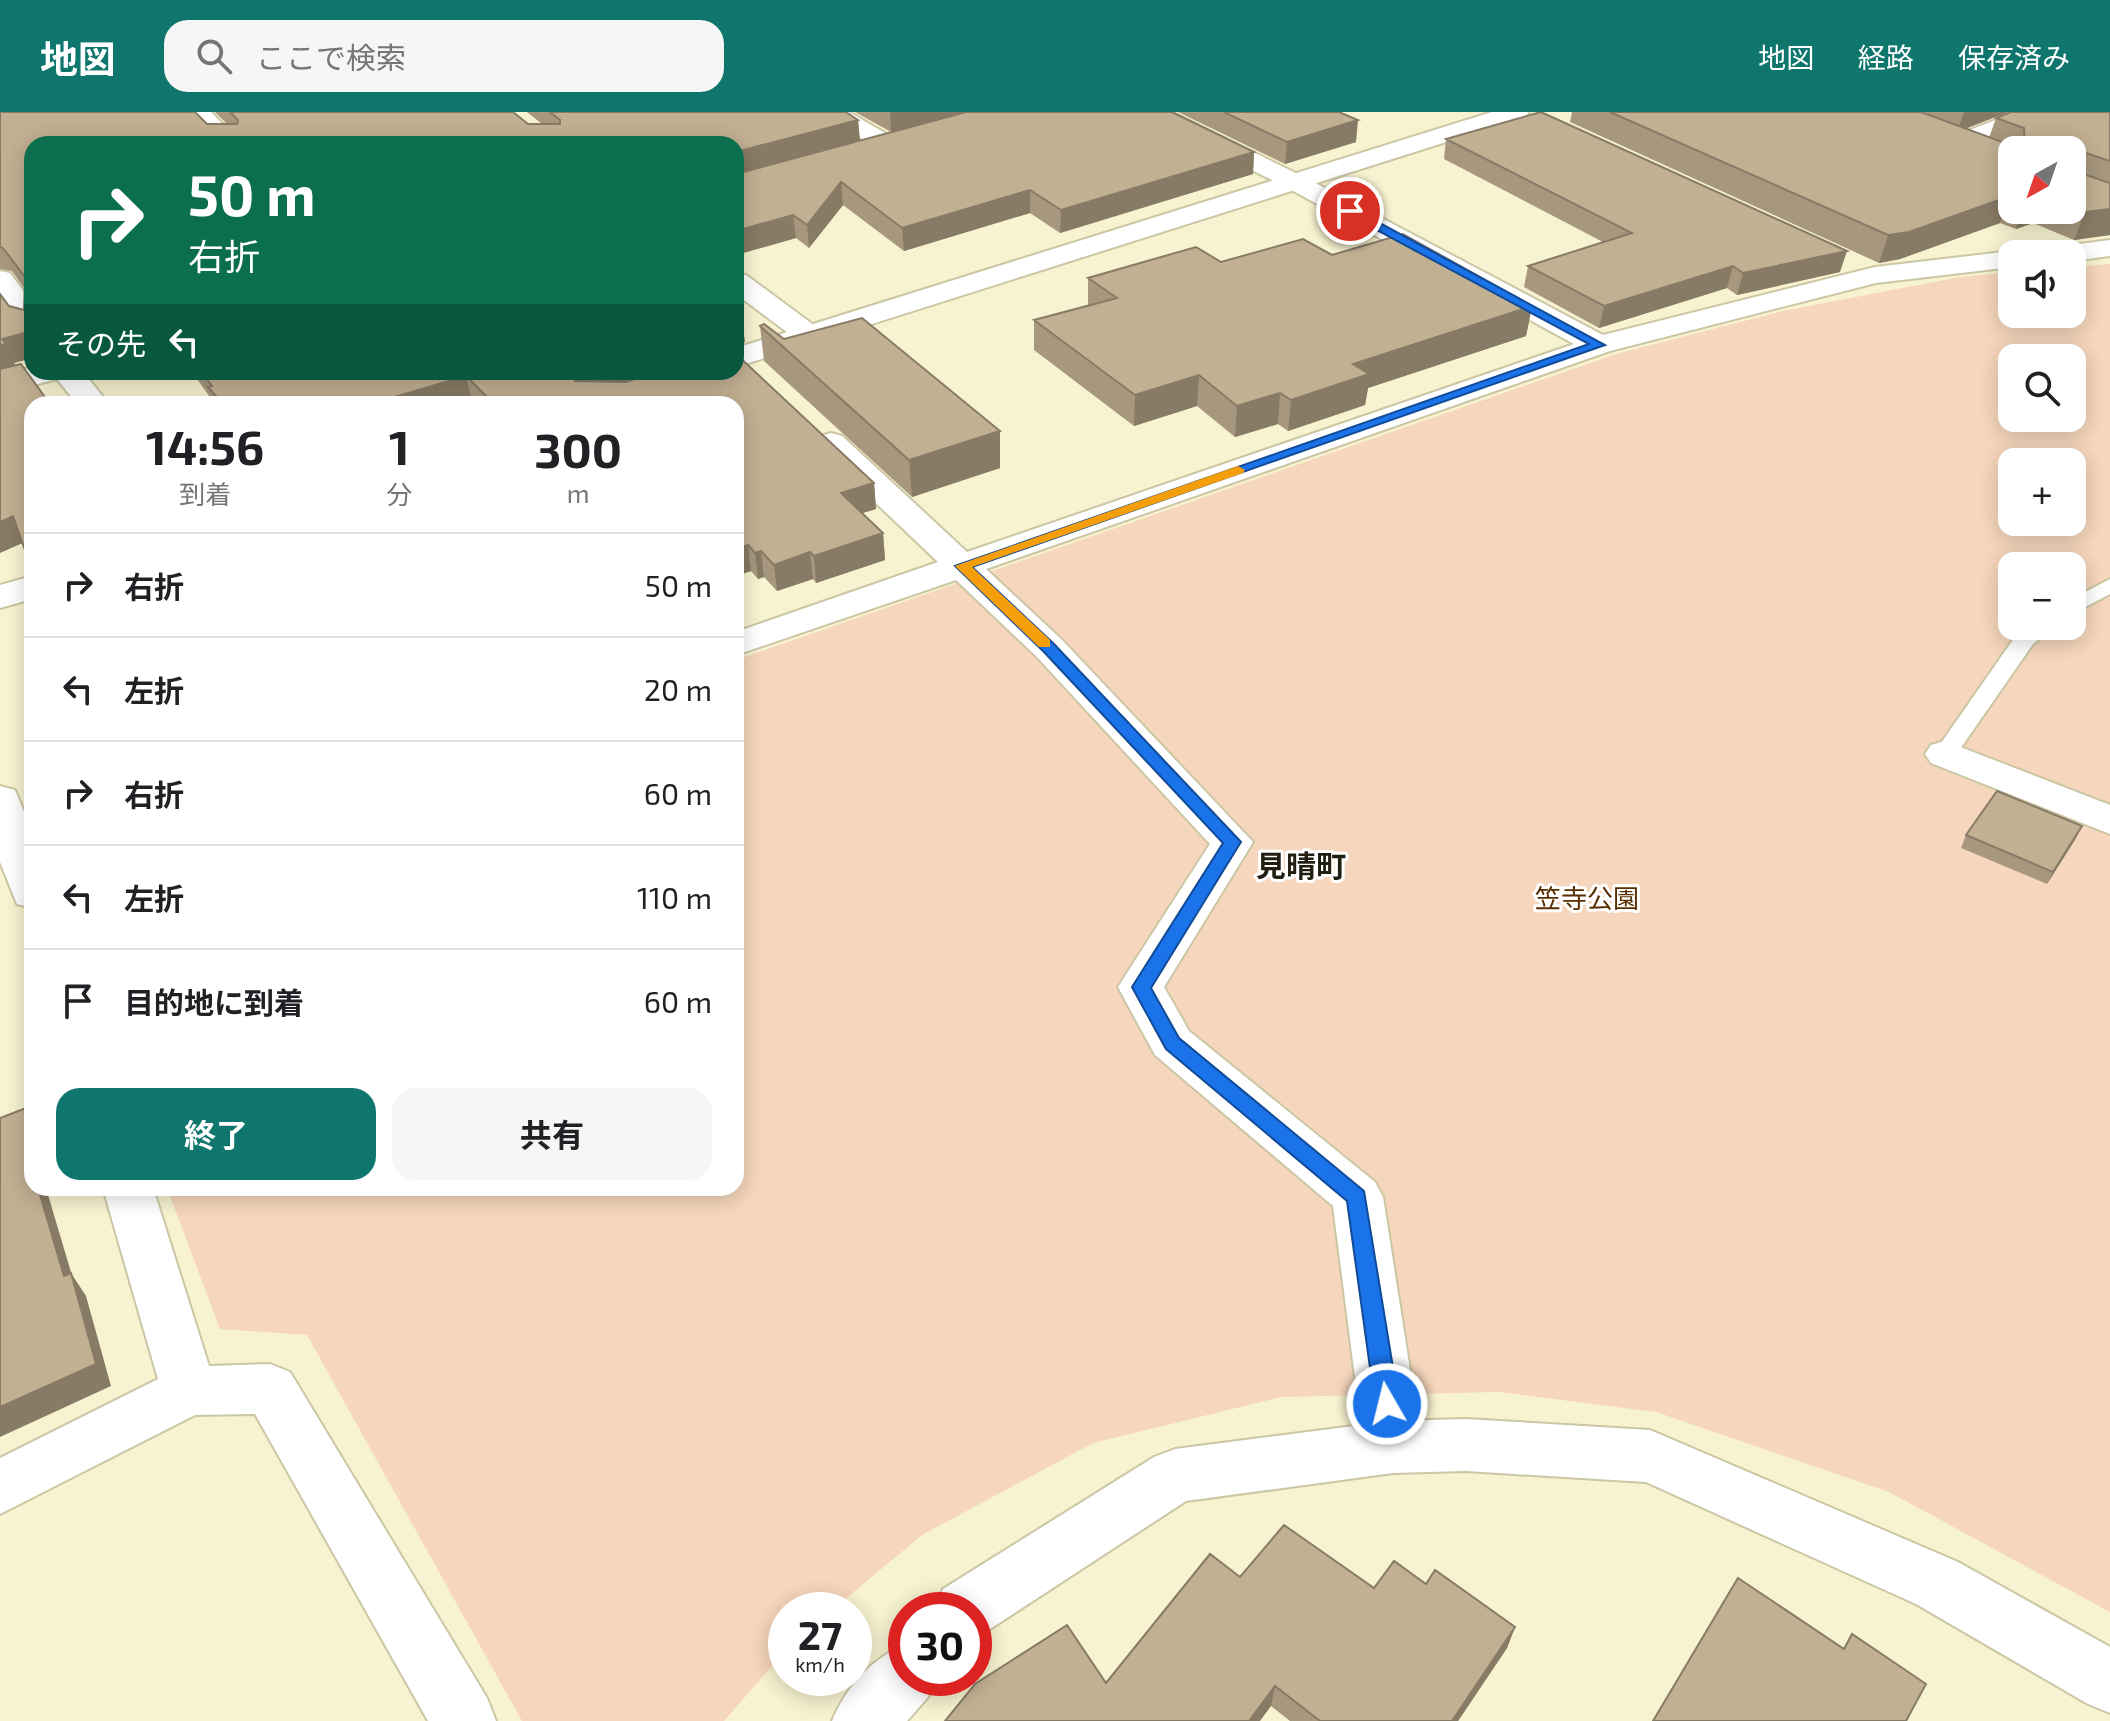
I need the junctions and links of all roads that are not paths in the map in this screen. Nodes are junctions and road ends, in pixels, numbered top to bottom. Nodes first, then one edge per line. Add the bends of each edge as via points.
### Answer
1 (197, 112) edge
2 (832, 112) edge
3 (1152, 112) edge
4 (2037, 112) edge
5 (1524, 114) edge
6 (1929, 133) edge
7 (222, 136) edge
8 (918, 137) edge
9 (1956, 144) junction
10 (888, 145) junction
11 (857, 153) edge
12 (1984, 155) edge
13 (1295, 182) junction
14 (2110, 248) edge
15 (2086, 251) edge
16 (1833, 255) edge
17 (1998, 261) edge
18 (1875, 275) junction
19 (0, 279) edge
20 (744, 287) edge
21 (24, 312) edge
22 (809, 335) junction
23 (1599, 345) junction
24 (745, 364) edge
25 (24, 378) edge
26 (74, 380) edge
27 (0, 385) edge
28 (86, 396) edge
29 (807, 421) edge
30 (962, 566) junction
31 (2110, 585) edge
32 (24, 590) edge
33 (0, 597) edge
34 (2086, 600) edge
35 (2024, 640) edge
36 (744, 641) edge
37 (1945, 754) joint
38 (0, 799) edge
39 (2110, 820) edge
40 (24, 891) edge
41 (130, 1196) edge
42 (189, 1391) junction
43 (1393, 1447) junction
44 (0, 1487) edge
45 (992, 1593) edge
46 (2110, 1682) edge
47 (888, 1695) edge
48 (464, 1721) edge
49 (864, 1721) edge

1 - 7 street
2 - 10 street
3 - 13 street
4 - 9 street
5 - 13 street
6 - 9 street
8 - 10 street
9 - 12 street
10 - 11 street
13 - 22 street
13 - 23 street
14 - 15 street
16 - 18 street
17 - 18 street
18 - 23 street
19 - 21 street
20 - 22 street
22 - 24 street
23 - 30 street
25 - 27 street
26 - 28 street
29 - 30 street
30 - 36 street
30 - 43 street via 1049,648 1232,842 1141,987 1172,1043 1357,1197
31 - 34 lane
32 - 33 street
35 - 37 lane
37 - 39 street
38 - 40 street
41 - 42 street
42 - 44 street
42 - 48 street via 270,1389
43 - 45 street via 1175,1476
43 - 46 street via 1466,1445 1650,1456 1937,1583
47 - 49 street

